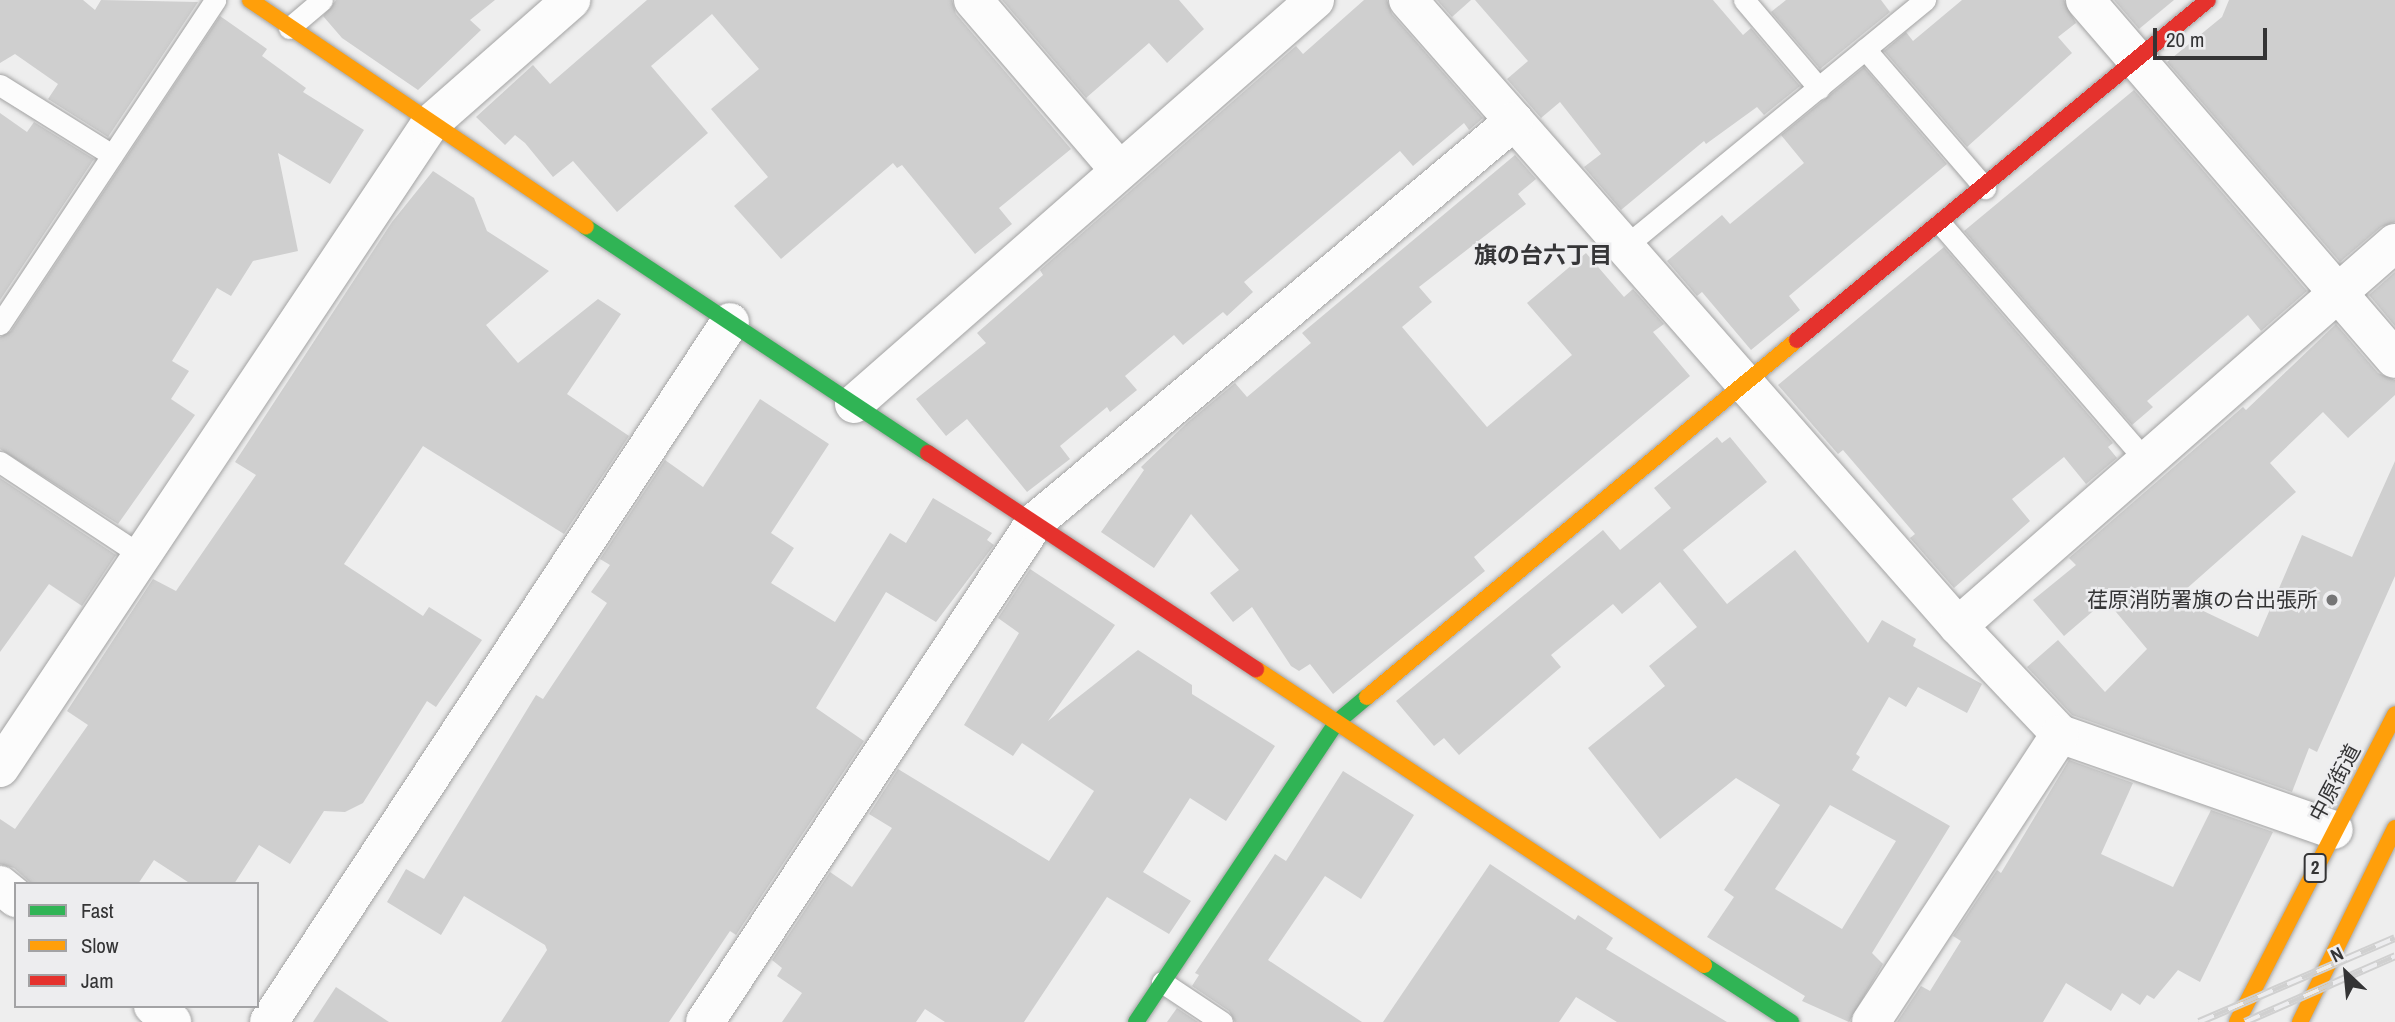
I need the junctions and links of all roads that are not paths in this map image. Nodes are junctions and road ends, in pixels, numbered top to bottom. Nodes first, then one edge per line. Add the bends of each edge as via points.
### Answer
1 (215, 0) edge
2 (250, 0) edge
3 (322, 0) edge
4 (571, 0) edge
5 (973, 0) edge
6 (1315, 0) edge
7 (1408, 0) edge
8 (1744, 0) edge
9 (1925, 0) edge
10 (2085, 0) edge
11 (2208, 0) edge
12 (289, 28) junction
13 (1865, 49) junction
14 (2138, 62) junction
15 (0, 85) edge
16 (1819, 88) junction
17 (1514, 121) junction
18 (430, 124) junction
19 (113, 155) junction
20 (1120, 171) junction
21 (1985, 188) junction
22 (1941, 224) junction
23 (2395, 243) edge
24 (1623, 248) junction
25 (2337, 294) junction
26 (730, 323) junction
27 (0, 324) edge
28 (2395, 359) edge
29 (1746, 385) junction
30 (854, 404) junction
31 (2146, 461) junction
32 (0, 462) edge
33 (1035, 522) junction
34 (142, 556) junction
35 (1958, 626) junction
36 (2395, 714) edge
37 (1337, 722) junction
38 (2060, 734) junction
39 (0, 768) edge
40 (2395, 828) edge
41 (2334, 830) junction
42 (0, 885) edge
43 (14, 896) edge
44 (1162, 982) junction
45 (155, 1008) edge
46 (172, 1022) edge
47 (270, 1022) edge
48 (705, 1022) edge
49 (1136, 1022) edge
50 (1222, 1022) edge
51 (1791, 1022) edge
52 (1871, 1022) edge
53 (2237, 1022) edge
54 (2300, 1022) edge

1 - 19 lane
2 - 12 street
3 - 12 lane
4 - 18 street
5 - 20 street
6 - 20 street
7 - 17 street
8 - 16 lane
9 - 13 lane
10 - 14 street
11 - 14 street
12 - 18 street
13 - 16 lane
13 - 21 lane
14 - 21 street
14 - 25 street
15 - 19 lane
16 - 24 lane
17 - 24 street
17 - 33 street
18 - 26 street
18 - 34 street
19 - 27 lane
20 - 30 street
21 - 22 street
22 - 29 street
22 - 31 lane
23 - 25 street
24 - 29 street
25 - 28 street
25 - 31 street
26 - 30 street
26 - 47 street
29 - 35 street
29 - 37 street
30 - 33 street
31 - 35 street
32 - 34 lane
33 - 37 street
33 - 48 street
34 - 39 street
35 - 38 street
36 - 41 street, 中原街道 / 2
37 - 44 street
37 - 51 street
38 - 41 street
38 - 52 street
40 - 54 street
41 - 53 street, 中原街道 / 2
42 - 43 street
44 - 49 street
44 - 50 lane
45 - 46 street

